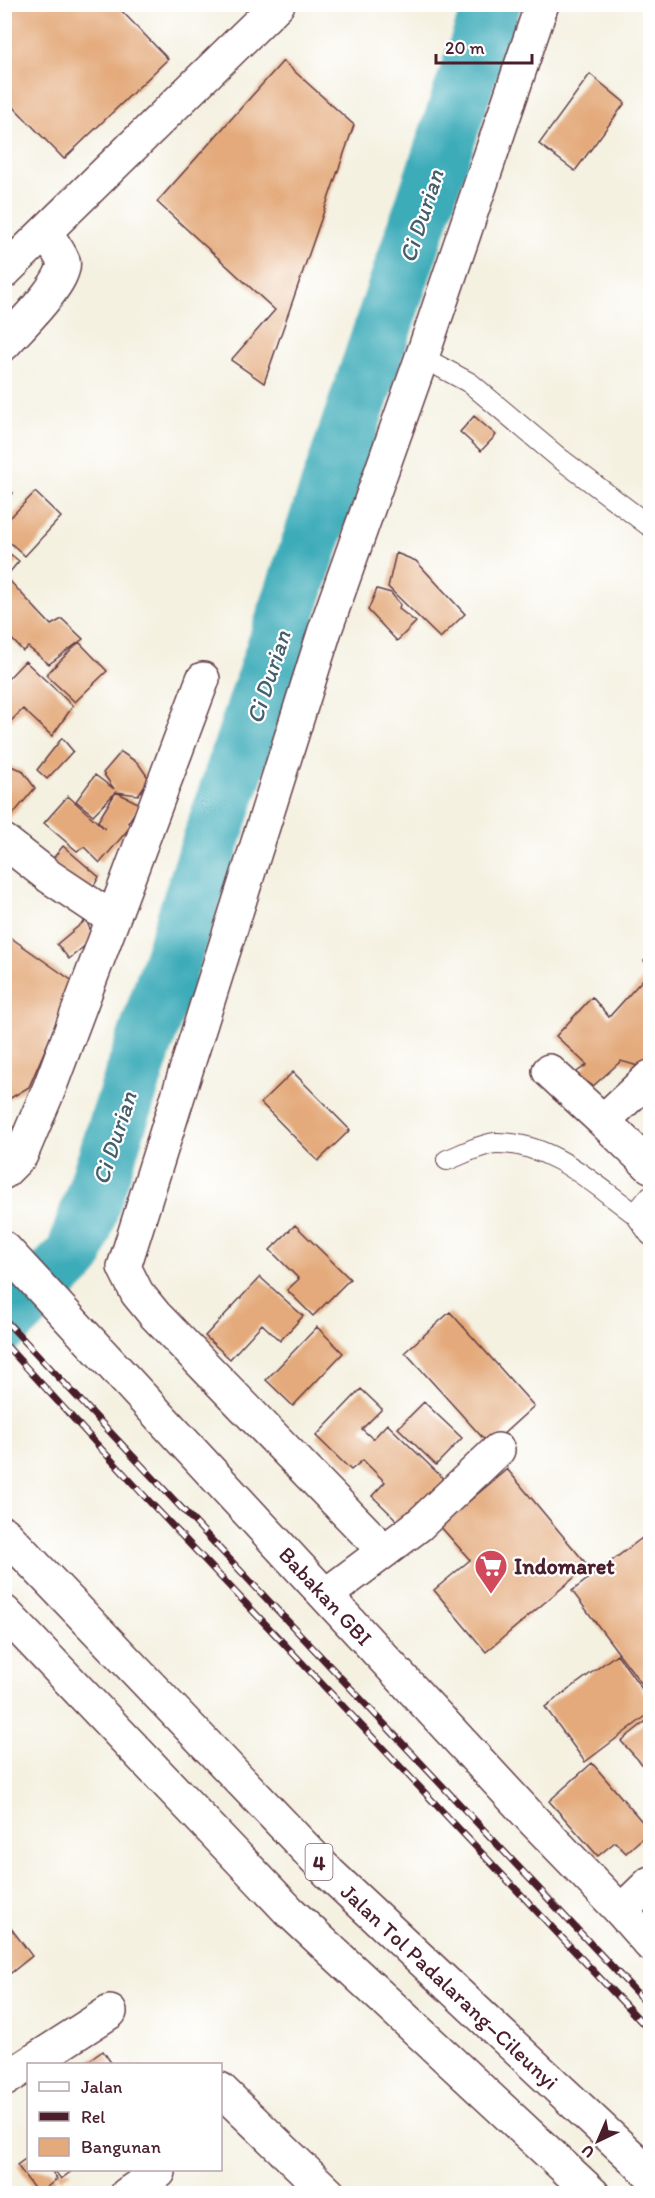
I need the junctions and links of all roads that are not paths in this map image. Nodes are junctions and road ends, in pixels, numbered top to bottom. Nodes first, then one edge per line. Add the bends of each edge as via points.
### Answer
1 (278, 4) edge
2 (542, 4) edge
3 (45, 232) junction
4 (8, 266) edge
5 (4, 344) edge
6 (422, 357) junction
7 (648, 525) dead end
8 (203, 679) dead end
9 (4, 841) edge
10 (113, 919) junction
11 (549, 1071) dead end
12 (651, 1077) edge
13 (603, 1121) junction
14 (447, 1160) dead end
15 (651, 1166) edge
16 (4, 1172) edge
17 (651, 1196) edge
18 (635, 1214) junction
19 (651, 1235) edge
20 (4, 1248) edge
21 (498, 1450) dead end
22 (4, 1533) edge
23 (384, 1551) junction
24 (326, 1595) junction
25 (4, 1612) edge
26 (651, 1883) edge
27 (621, 1911) junction
28 (651, 1944) edge
29 (110, 2012) dead end
30 (29, 2063) edge
31 (27, 2064) edge
32 (4, 2079) edge
33 (222, 2091) edge
34 (159, 2172) dead end
35 (651, 2174) edge
36 (127, 2193) edge
37 (329, 2193) edge
38 (593, 2193) edge

1 - 3 main road
2 - 6 main road
3 - 4 main road
3 - 5 main road via 63,262 63,270 56,285
6 - 7 lane via 470,383
6 - 23 main road via 325,630 124,1267 137,1293 155,1314
8 - 10 main road
9 - 10 main road
10 - 16 main road via 31,1133 21,1155
11 - 13 main road
12 - 13 main road
13 - 15 main road
14 - 18 lane via 493,1143 515,1145 562,1160
17 - 18 lane
18 - 19 lane
20 - 24 main road, Babakan GBI
21 - 23 main road via 419,1525
22 - 35 main road, Jalan Tol Padalarang–Cileunyi / 4 via 329,1873
23 - 24 main road
24 - 27 main road, Babakan GBI
25 - 38 main road, 4 via 289,1911
26 - 27 main road
27 - 28 main road, Babakan GBI
29 - 30 main road
31 - 32 main road
33 - 37 main road
34 - 36 main road

